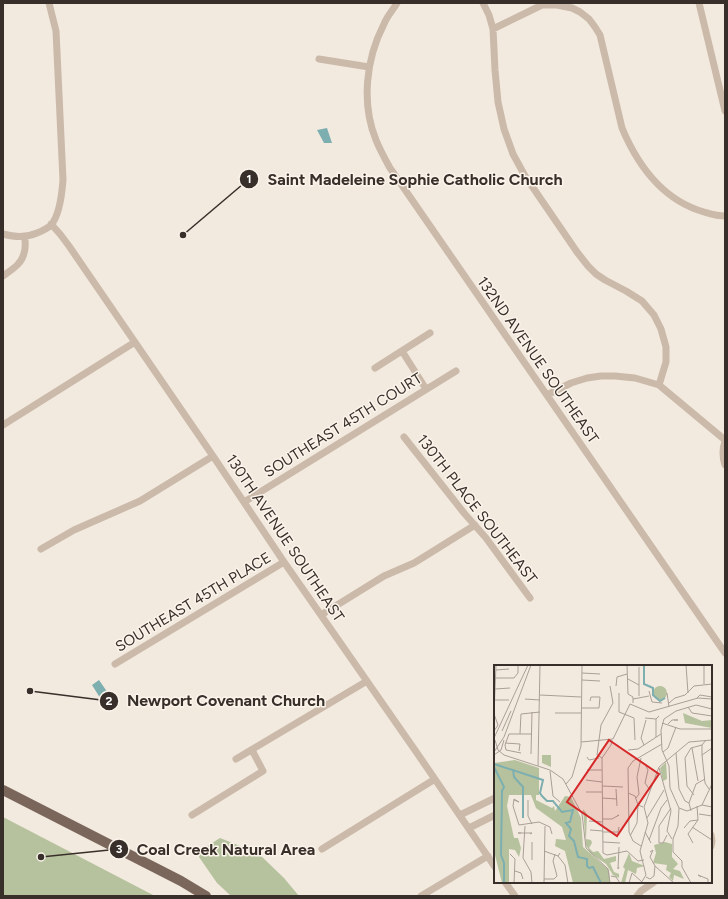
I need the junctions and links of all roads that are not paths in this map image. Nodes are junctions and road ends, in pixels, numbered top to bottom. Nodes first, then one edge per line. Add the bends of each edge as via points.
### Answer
1 (49, 3) edge
2 (397, 3) edge
3 (483, 3) edge
4 (699, 3) edge
5 (542, 4) edge
6 (494, 29) junction
7 (319, 59) dead end
8 (369, 67) junction
9 (725, 111) edge
10 (725, 216) edge
11 (51, 224) junction
12 (3, 234) edge
13 (25, 237) junction
14 (3, 276) edge
15 (430, 333) dead end
16 (135, 342) junction
17 (402, 351) junction
18 (375, 368) dead end
19 (456, 371) dead end
20 (660, 386) junction
21 (426, 389) junction
22 (547, 395) junction
23 (3, 425) edge
24 (404, 437) dead end
25 (725, 441) edge
26 (213, 456) junction
27 (725, 465) edge
28 (244, 502) junction
29 (475, 525) junction
30 (41, 549) dead end
31 (284, 562) junction
32 (530, 598) dead end
33 (321, 615) junction
34 (725, 653) edge
35 (115, 664) dead end
36 (367, 680) junction
37 (252, 750) junction
38 (236, 759) dead end
39 (435, 779) junction
40 (3, 790) edge
41 (494, 798) edge
42 (192, 815) dead end
43 (460, 815) junction
44 (494, 816) edge
45 (469, 828) junction
46 (322, 849) dead end
47 (488, 856) junction
48 (494, 865) edge
49 (506, 883) edge
50 (652, 883) edge
51 (206, 896) edge
52 (421, 896) edge
53 (515, 896) edge
54 (637, 896) edge

1 - 11 street via 56,31 63,180 59,207
2 - 8 street, 132ND AVENUE SOUTHEAST via 384,23
3 - 6 street
4 - 9 street
5 - 6 street
5 - 10 street via 572,8 589,19 595,27 600,35 622,128 637,159 652,180 685,205 717,216
6 - 20 street via 498,102 513,154 525,176 588,266 605,280 642,301 654,315 666,346 666,362
7 - 8 street
8 - 22 street, 132ND AVENUE SOUTHEAST via 369,113 376,139 390,168
11 - 13 street via 44,230
11 - 16 street, 130TH AVENUE SOUTHEAST
12 - 13 street
13 - 14 street via 25,252 22,259
15 - 17 street
16 - 23 street
16 - 26 street, 130TH AVENUE SOUTHEAST
17 - 18 street
17 - 21 street
19 - 21 street, SOUTHEAST 45TH COURT
20 - 22 street via 635,378 601,376 571,383
20 - 25 street
21 - 28 street, SOUTHEAST 45TH COURT
22 - 34 street, 132ND AVENUE SOUTHEAST
24 - 29 street, 130TH PLACE SOUTHEAST
25 - 27 street via 722,450
26 - 28 street, 130TH AVENUE SOUTHEAST
26 - 30 street via 140,501 74,530
28 - 31 street, 130TH AVENUE SOUTHEAST
29 - 32 street, 130TH PLACE SOUTHEAST
29 - 33 street via 414,563 384,576
31 - 33 street, 130TH AVENUE SOUTHEAST
31 - 35 street, SOUTHEAST 45TH PLACE
33 - 36 street, 130TH AVENUE SOUTHEAST
36 - 37 street
36 - 39 street, 130TH AVENUE SOUTHEAST
37 - 38 street
37 - 42 street via 263,771
39 - 43 street, 130TH AVENUE SOUTHEAST
39 - 46 street
40 - 51 main road
41 - 43 street
43 - 45 street, 130TH AVENUE SOUTHEAST
44 - 45 street
45 - 47 street, 130TH AVENUE SOUTHEAST
47 - 48 street, 130TH AVENUE SOUTHEAST
47 - 52 street
49 - 53 street
50 - 54 street

